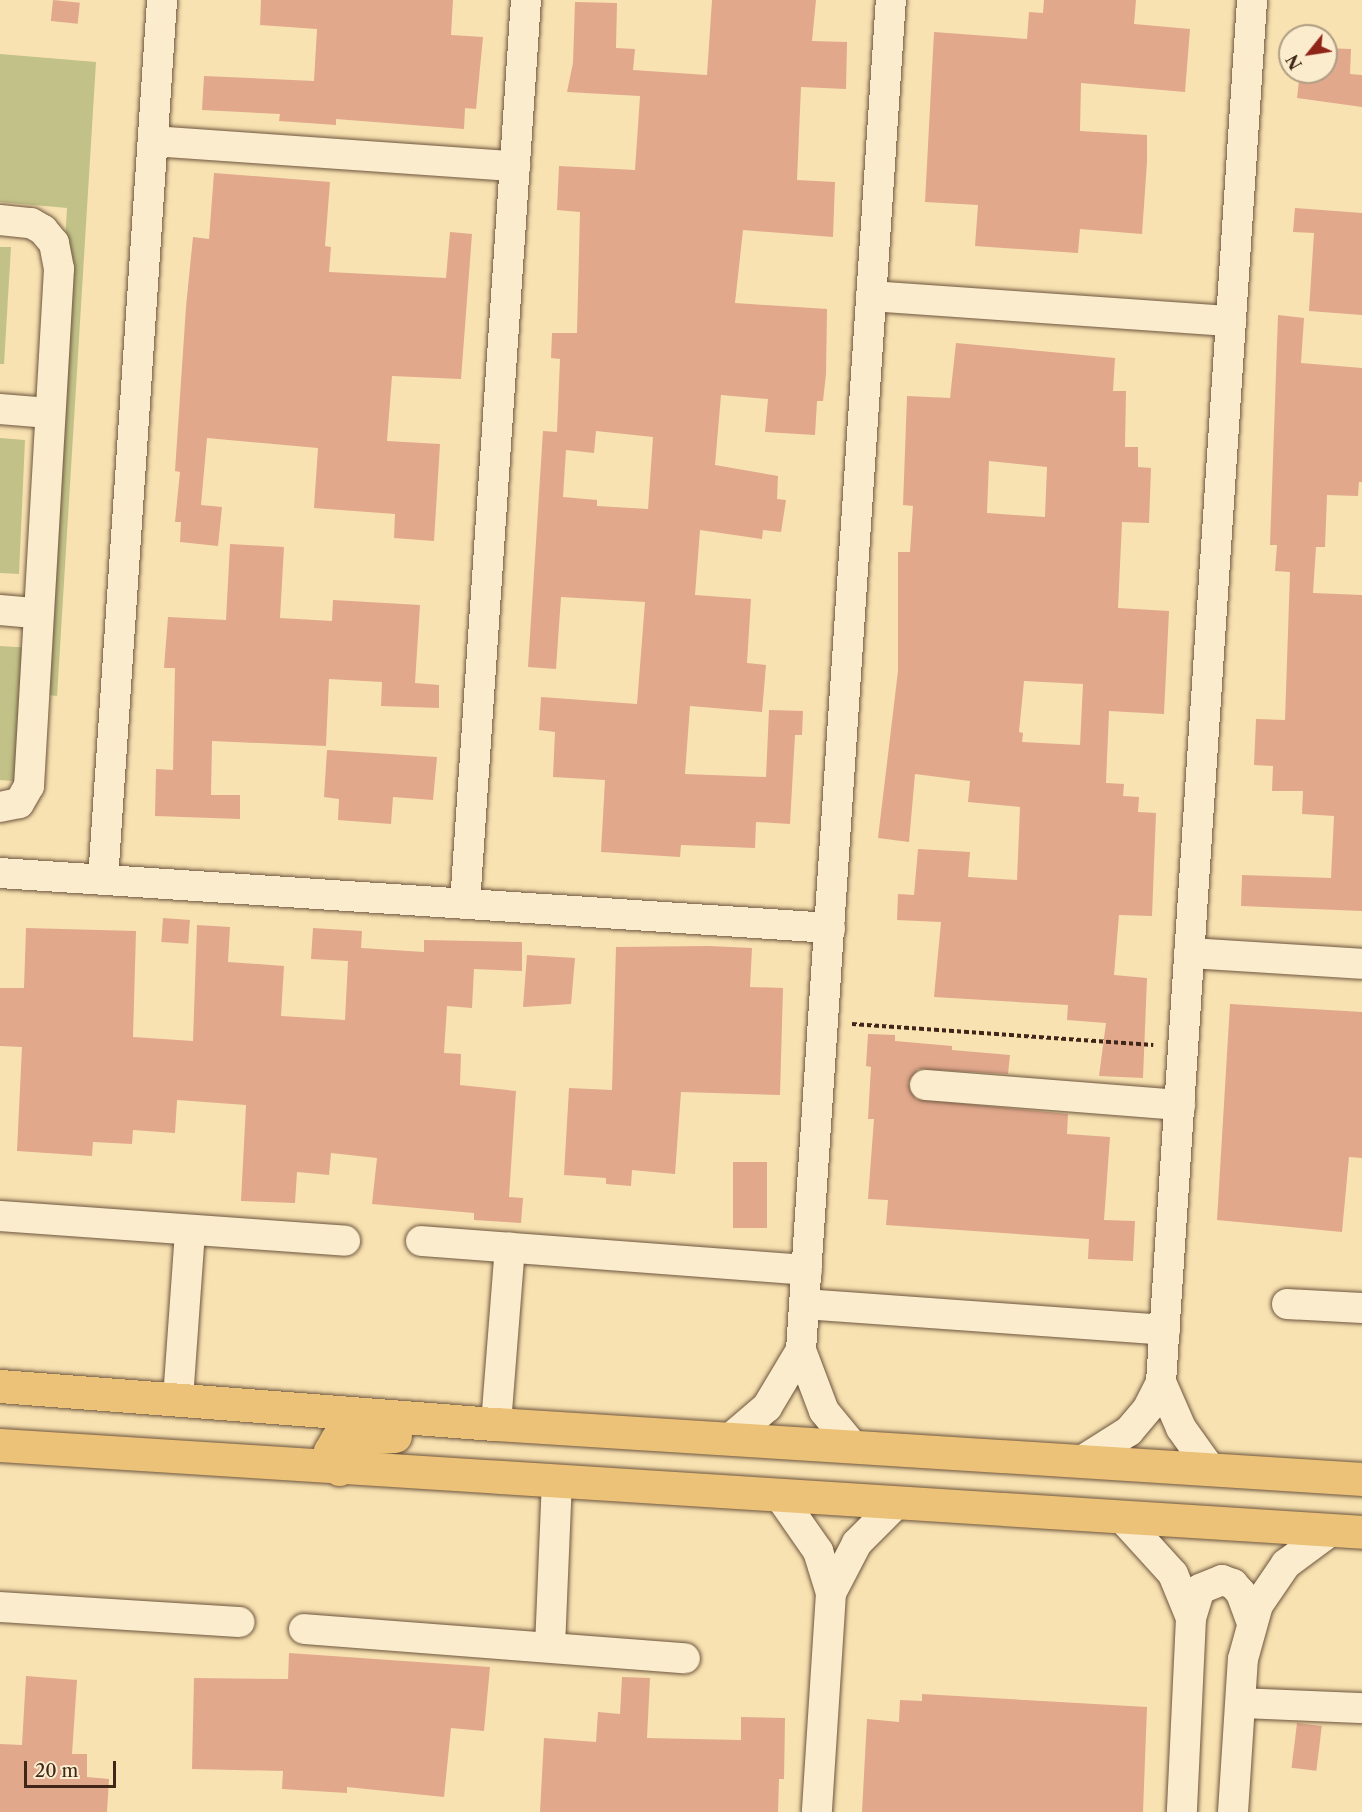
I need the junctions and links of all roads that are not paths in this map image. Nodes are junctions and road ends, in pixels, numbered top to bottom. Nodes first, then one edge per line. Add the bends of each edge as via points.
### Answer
1 (162, 0) edge
2 (526, 0) edge
3 (891, 0) edge
4 (1252, 0) edge
5 (153, 141) junction
6 (515, 166) junction
7 (0, 220) edge
8 (872, 296) junction
9 (1230, 321) junction
10 (0, 409) edge
11 (49, 413) junction
12 (0, 610) edge
13 (37, 613) junction
14 (0, 807) edge
15 (0, 873) edge
16 (103, 880) junction
17 (465, 904) junction
18 (830, 928) junction
19 (1190, 954) junction
20 (1362, 964) edge
21 (925, 1085) dead end
22 (1180, 1105) junction
23 (0, 1216) edge
24 (190, 1230) junction
25 (345, 1241) dead end
26 (421, 1241) dead end
27 (510, 1248) junction
28 (807, 1270) junction
29 (804, 1304) junction
30 (1287, 1304) dead end
31 (1362, 1308) edge
32 (1165, 1330) junction
33 (801, 1350) junction
34 (1161, 1382) junction
35 (0, 1386) edge
36 (177, 1399) junction
37 (496, 1424) junction
38 (733, 1436) junction
39 (0, 1445) edge
40 (852, 1445) junction
41 (1080, 1462) junction
42 (339, 1469) junction
43 (1210, 1470) junction
44 (1362, 1479) edge
45 (557, 1483) junction
46 (782, 1498) junction
47 (896, 1504) junction
48 (1123, 1518) junction
49 (1347, 1531) edge
50 (831, 1593) junction
51 (0, 1607) edge
52 (1191, 1618) junction
53 (240, 1622) dead end
54 (1252, 1623) junction
55 (304, 1629) dead end
56 (550, 1647) junction
57 (685, 1658) dead end
58 (1241, 1703) junction
59 (1362, 1708) edge
60 (817, 1812) edge
61 (1182, 1812) edge
62 (1233, 1812) edge

1 - 5 street
2 - 6 street
3 - 8 street
4 - 9 street
5 - 6 street
5 - 16 street
6 - 17 street
7 - 11 street via 31,223 44,230 58,255
8 - 9 street
8 - 18 street
9 - 19 street
10 - 11 street
11 - 13 street
12 - 13 street
13 - 14 street via 28,786 19,802
15 - 16 street
16 - 17 street
17 - 18 street
18 - 28 street
19 - 20 street
19 - 22 street
21 - 22 street
22 - 32 street
23 - 24 street
24 - 25 street
24 - 36 street
26 - 27 street
27 - 28 street
27 - 37 street
28 - 29 street
29 - 32 street
29 - 33 street
30 - 31 street
32 - 34 street
33 - 38 street via 767,1407
33 - 40 street via 824,1411
34 - 41 street via 1148,1408 1129,1431
34 - 43 street via 1181,1428
35 - 36 main road
36 - 37 main road
37 - 38 main road
37 - 42 main road via 459,1437 344,1436 330,1451
38 - 40 main road
39 - 42 main road
40 - 41 main road
41 - 43 main road
42 - 45 main road
43 - 44 main road
45 - 46 main road
45 - 56 street
46 - 47 main road
46 - 50 street via 818,1551
47 - 48 main road
47 - 50 street via 857,1543
48 - 49 main road
48 - 52 street via 1173,1574
49 - 54 street via 1286,1564 1267,1587
50 - 60 street
51 - 53 street
52 - 54 street via 1200,1589 1222,1580 1241,1593
52 - 61 street
54 - 58 street via 1244,1659
55 - 56 street
56 - 57 street
58 - 59 street
58 - 62 street

